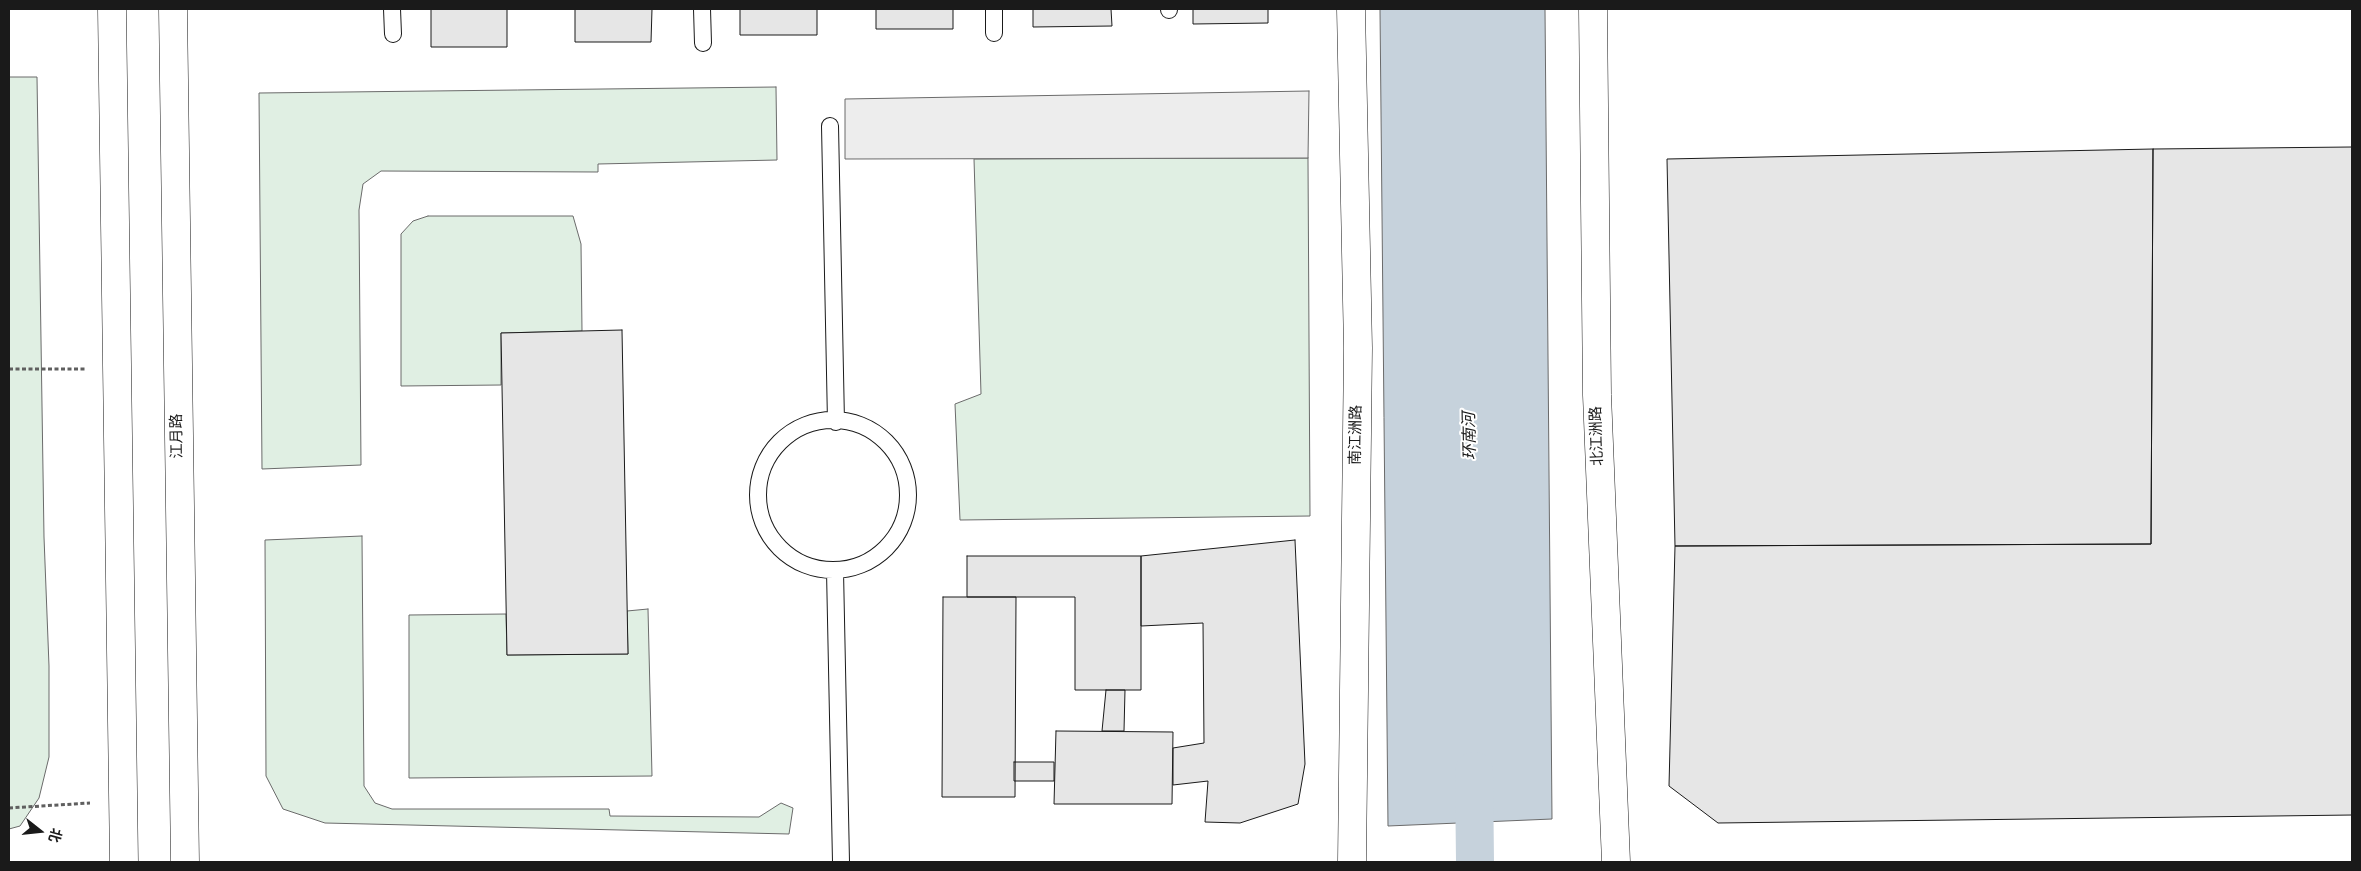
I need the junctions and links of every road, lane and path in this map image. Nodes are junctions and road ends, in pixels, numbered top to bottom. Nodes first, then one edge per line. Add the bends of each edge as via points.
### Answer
1 (112, 9) edge
2 (173, 9) edge
3 (392, 9) edge
4 (702, 9) edge
5 (994, 9) edge
6 (1351, 9) edge
7 (1594, 9) edge
8 (994, 33) dead end
9 (393, 34) dead end
10 (703, 43) dead end
11 (830, 126) dead end
12 (117, 369) junction
13 (9, 370) edge
14 (836, 422) junction
15 (835, 571) junction
16 (123, 801) junction
17 (9, 808) edge
18 (124, 862) edge
19 (185, 862) edge
20 (841, 862) edge
21 (1352, 862) edge
22 (1616, 862) edge

1 - 12 street
2 - 19 street, 江月路
3 - 9 lane
4 - 10 lane
5 - 8 lane
6 - 21 street, 南江洲路 via 1358,348
7 - 22 street, 北江洲路 via 1596,395
11 - 14 lane
12 - 13 path
12 - 16 street
14 - 15 lane via 844,420 868,429 892,448 903,466 909,493 904,520 891,545 867,563
14 - 15 lane via 812,423 789,434 776,446 763,468 758,498 767,531 783,552 810,568
15 - 20 lane
16 - 17 path
16 - 18 street

